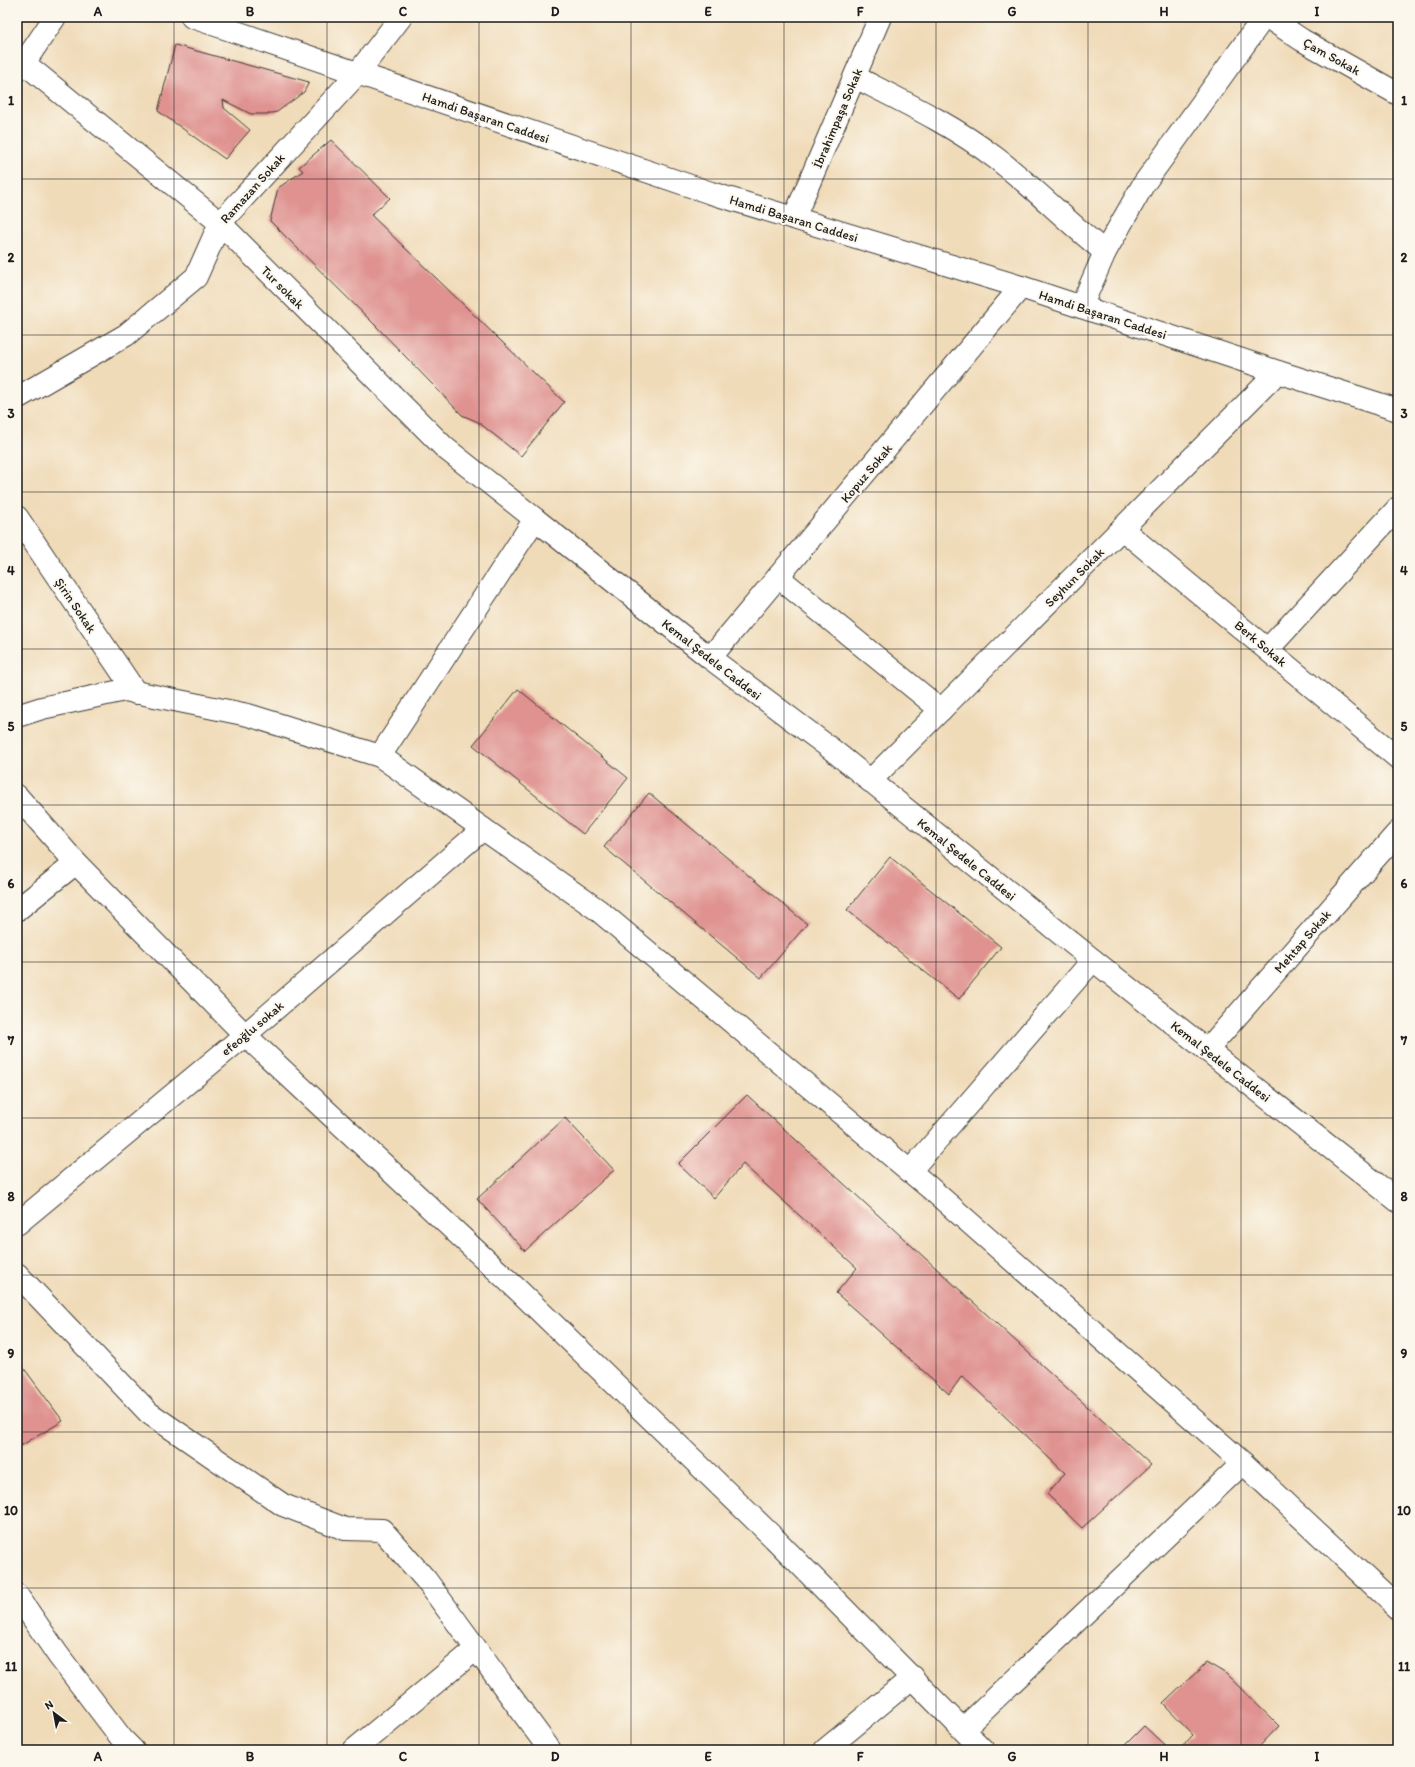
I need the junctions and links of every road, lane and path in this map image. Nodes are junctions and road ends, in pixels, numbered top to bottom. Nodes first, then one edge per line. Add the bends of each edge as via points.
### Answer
1 (56, 17) edge
2 (192, 17) edge
3 (401, 17) edge
4 (1264, 17) edge
5 (1267, 17) edge
6 (877, 19) edge
7 (19, 64) edge
8 (356, 74) junction
9 (855, 77) junction
10 (1398, 93) edge
11 (794, 218) junction
12 (220, 223) junction
13 (1105, 252) junction
14 (1022, 287) junction
15 (1082, 307) junction
16 (1278, 372) junction
17 (17, 398) edge
18 (1398, 410) edge
19 (1398, 508) edge
20 (17, 517) edge
21 (535, 519) junction
22 (1122, 528) junction
23 (778, 577) junction
24 (1268, 649) junction
25 (710, 658) junction
26 (136, 693) junction
27 (941, 710) junction
28 (17, 716) edge
29 (380, 756) junction
30 (1398, 758) edge
31 (870, 781) junction
32 (17, 796) edge
33 (483, 829) junction
34 (1398, 832) edge
35 (76, 863) junction
36 (17, 910) edge
37 (1093, 960) junction
38 (245, 1035) junction
39 (1207, 1050) junction
40 (910, 1171) junction
41 (1398, 1201) edge
42 (17, 1224) edge
43 (17, 1274) edge
44 (1243, 1463) junction
45 (17, 1595) edge
46 (1398, 1608) edge
47 (476, 1649) junction
48 (913, 1677) junction
49 (964, 1728) junction
50 (133, 1750) edge
51 (354, 1750) edge
52 (550, 1750) edge
53 (824, 1750) edge
54 (983, 1750) edge

1 - 7 street
2 - 8 street, Hamdi Başaran Caddesi
3 - 8 street, Ramazan Sokak
4 - 13 street via 1143,185
5 - 10 street, Çam Sokak via 1302,40
6 - 9 street, İbrahimpaşa Sokak
7 - 12 street, Tur sokak
8 - 11 street, Hamdi Başaran Caddesi via 704,191
8 - 12 street, Ramazan Sokak
9 - 11 street, İbrahimpaşa Sokak
9 - 13 street via 961,134 998,159
11 - 14 street, Hamdi Başaran Caddesi
12 - 17 street, Ramazan Sokak via 196,277 126,335
12 - 21 street, Tur sokak via 445,448
13 - 15 street
14 - 15 street, Hamdi Başaran Caddesi
14 - 23 street, Kopuz Sokak
15 - 16 street, Hamdi Başaran Caddesi
16 - 18 street, Hamdi Başaran Caddesi
16 - 22 street, Seyhun Sokak
19 - 24 street
20 - 26 street, Şirin Sokak
21 - 25 street, Kemal Şedele Caddesi
21 - 29 street
22 - 24 street, Berk Sokak
22 - 27 street, Seyhun Sokak
23 - 25 street, Kopuz Sokak
23 - 27 street
24 - 30 street, Berk Sokak
25 - 31 street, Kemal Şedele Caddesi
26 - 28 street via 125,690
26 - 29 street via 248,715
27 - 31 street, Seyhun Sokak
29 - 33 street
31 - 37 street, Kemal Şedele Caddesi
32 - 35 street
33 - 38 street, efeoğlu sokak
33 - 40 street via 598,910
34 - 39 street, Mehtap Sokak
35 - 36 street
35 - 38 street
37 - 39 street, Kemal Şedele Caddesi
37 - 40 street
38 - 42 street, efeoğlu sokak
38 - 48 street via 525,1297 774,1538
39 - 41 street, Kemal Şedele Caddesi
40 - 44 street
43 - 47 street via 149,1413 283,1505 345,1530 382,1530 426,1580
44 - 46 street
44 - 49 street
45 - 50 street via 58,1655
47 - 51 street
47 - 52 street
48 - 49 street
48 - 53 street
49 - 54 street

